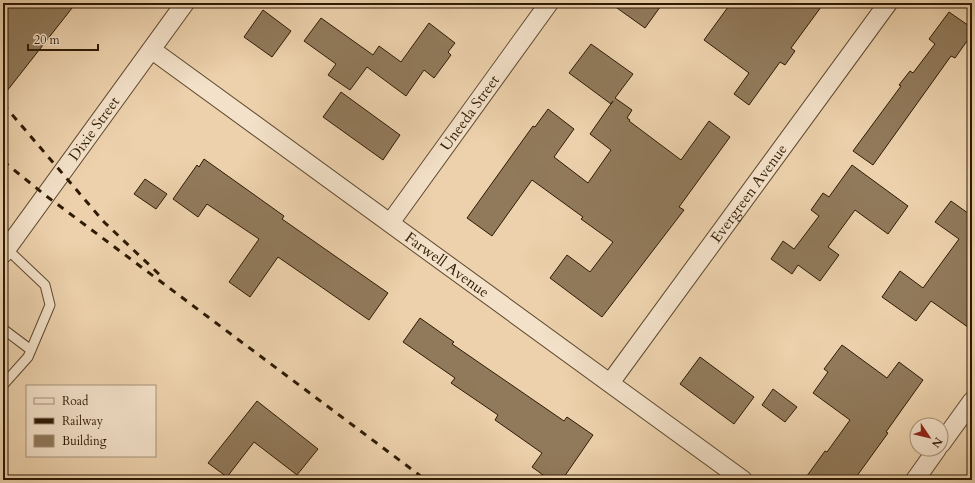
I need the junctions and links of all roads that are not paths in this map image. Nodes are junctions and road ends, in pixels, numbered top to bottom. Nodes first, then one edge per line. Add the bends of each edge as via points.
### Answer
1 (185, 3) edge
2 (549, 3) edge
3 (888, 3) edge
4 (152, 50) junction
5 (390, 223) junction
6 (5, 251) edge
7 (3, 328) edge
8 (31, 350) junction
9 (610, 383) junction
10 (3, 385) edge
11 (972, 401) edge
12 (949, 433) edge
13 (931, 457) edge
14 (742, 480) edge
15 (915, 480) edge

1 - 4 street, Dixie Street
2 - 5 street, Uneeda Street
3 - 9 street, Evergreen Avenue
4 - 5 street, Farwell Avenue
4 - 6 street, Dixie Street
5 - 9 street, Farwell Avenue
6 - 8 lane via 45,285 50,305
7 - 8 lane
8 - 10 lane via 28,357
9 - 14 street, Farwell Avenue
11 - 12 street
13 - 15 street

